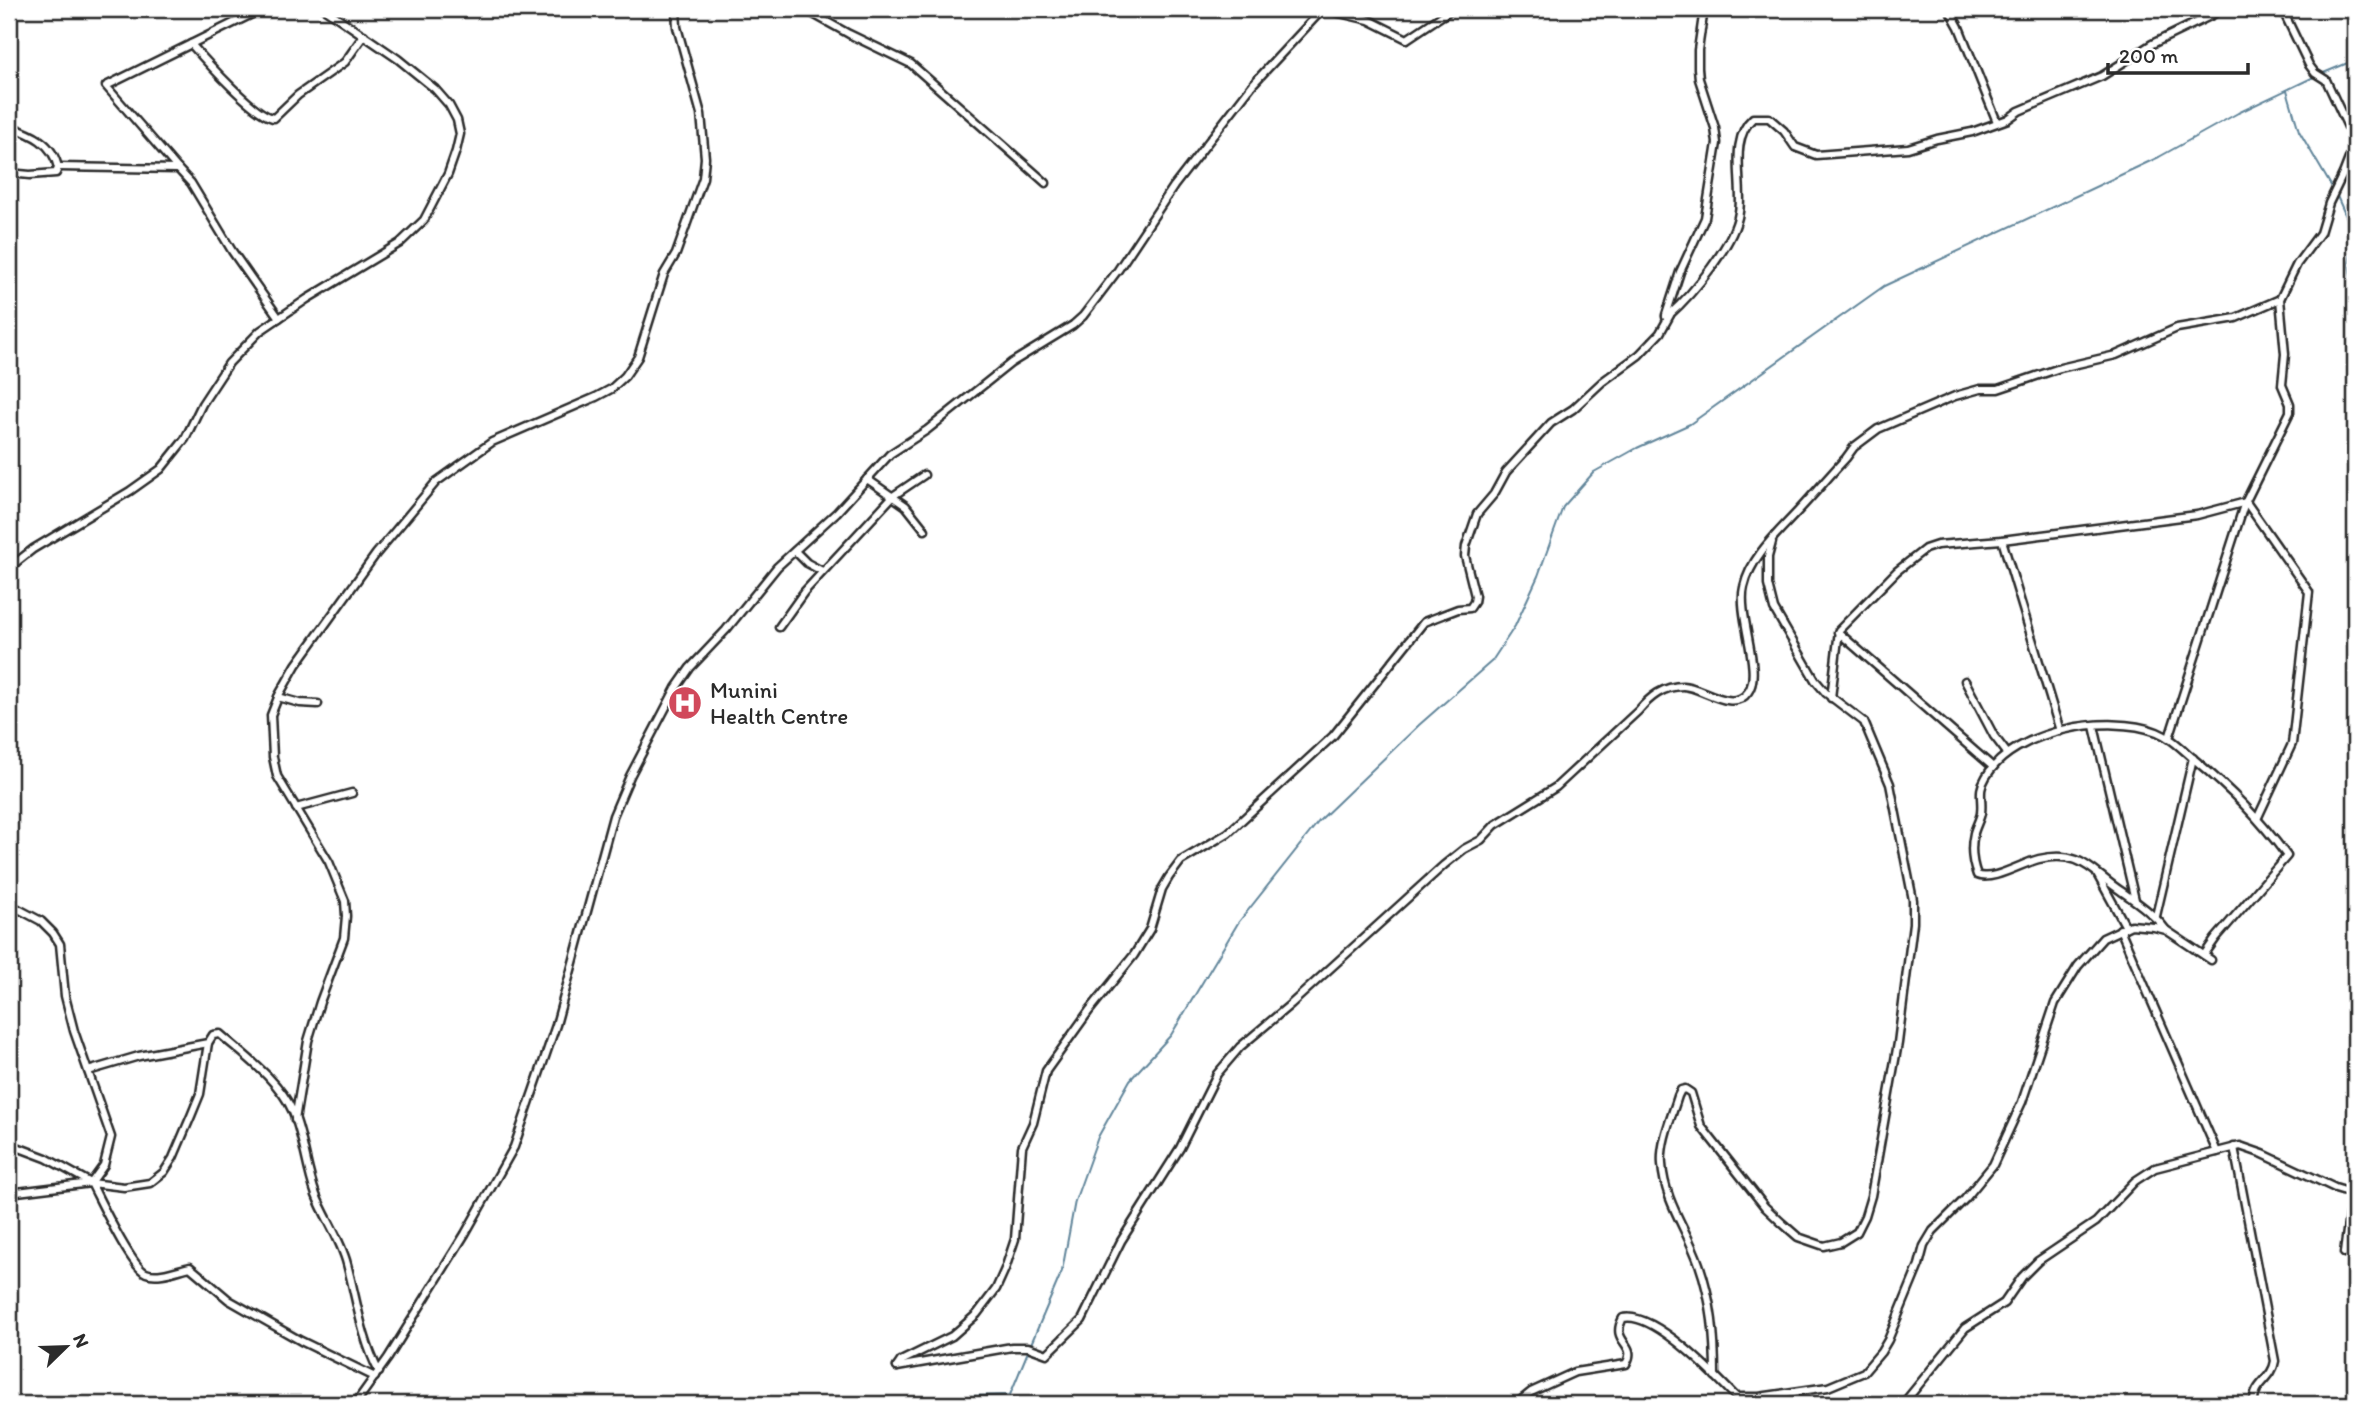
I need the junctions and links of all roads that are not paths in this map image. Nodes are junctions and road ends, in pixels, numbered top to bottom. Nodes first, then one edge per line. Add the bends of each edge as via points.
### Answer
1 (262, 9) edge
2 (325, 9) edge
3 (676, 9) edge
4 (804, 9) edge
5 (1323, 9) edge
6 (1452, 9) edge
7 (1704, 9) edge
8 (1949, 9) edge
9 (2220, 9) edge
10 (2282, 9) edge
11 (363, 35) junction
12 (191, 44) junction
13 (1997, 122) junction
14 (9, 126) edge
15 (2355, 142) edge
16 (58, 167) junction
17 (178, 169) junction
18 (9, 173) edge
19 (1046, 183) dead end
20 (2280, 299) junction
21 (1666, 317) junction
22 (279, 318) junction
23 (924, 475) dead end
24 (867, 479) junction
25 (893, 496) junction
26 (2246, 502) junction
27 (925, 530) dead end
28 (1774, 537) junction
29 (2002, 540) junction
30 (795, 551) junction
31 (9, 568) edge
32 (822, 571) junction
33 (779, 627) dead end
34 (1838, 632) junction
35 (1965, 681) dead end
36 (278, 697) junction
37 (1831, 698) junction
38 (318, 704) dead end
39 (2094, 726) junction
40 (2060, 731) junction
41 (2169, 737) junction
42 (2007, 753) junction
43 (2193, 758) junction
44 (1993, 767) junction
45 (352, 793) dead end
46 (296, 808) junction
47 (2258, 817) junction
48 (2095, 869) junction
49 (2135, 900) junction
50 (9, 904) edge
51 (2155, 916) junction
52 (2123, 928) junction
53 (2166, 930) junction
54 (2204, 955) junction
55 (2211, 960) dead end
56 (208, 1042) junction
57 (88, 1071) junction
58 (295, 1120) junction
59 (9, 1144) edge
60 (2234, 1147) junction
61 (2217, 1152) junction
62 (91, 1183) junction
63 (9, 1193) edge
64 (2353, 1193) edge
65 (2344, 1253) dead end
66 (377, 1375) junction
67 (1715, 1376) junction
68 (1736, 1397) junction
69 (355, 1404) edge
70 (1516, 1404) edge
71 (1746, 1404) edge
72 (1903, 1404) edge
73 (2254, 1404) edge

1 - 12 street
2 - 11 street
3 - 36 street via 701,114 703,178 676,254 664,274 638,357 611,389 492,442 436,482 376,554
4 - 19 street via 911,64
5 - 6 street via 1369,20 1407,39
5 - 24 street via 1253,84 1083,316 1011,363 890,454
7 - 21 street via 1699,79 1717,143 1705,218
8 - 13 street
9 - 13 street via 2102,76
10 - 15 street via 2309,65 2326,80
11 - 12 street via 345,62 274,118 266,117 228,84
11 - 22 street via 418,74 449,105 460,134 456,151 415,231
12 - 17 street via 106,86
13 - 21 street via 1908,148 1816,155 1795,147 1769,118 1753,118 1742,136 1740,213 1733,231 1712,266
14 - 16 street via 40,138
15 - 20 street via 2320,233 2297,264
16 - 17 street
16 - 18 street via 49,174
17 - 22 street
20 - 26 street via 2285,354 2281,385 2290,412
20 - 28 street via 2236,318 2177,328 2116,355 1998,389 1955,396 1908,414 1854,447
21 - 28 street via 1670,316 1660,333 1632,361 1529,445 1477,514 1465,556 1475,596 1470,608 1424,622 1333,736 1228,833 1181,861 1169,877 1150,929 1134,955 1046,1071 1033,1124 1022,1147 1015,1239 996,1289 965,1326 897,1367 1012,1348 1028,1347 1047,1354 1082,1320 1121,1241 1180,1148 1217,1074 1240,1047 1444,865 1495,825 1556,788 1649,699 1663,690 1687,686 1721,699 1746,695 1752,682 1751,650 1741,599 1749,569
22 - 31 street via 229,363 185,439 161,469
23 - 25 street
24 - 25 street
24 - 30 street
25 - 27 street
25 - 32 street
26 - 29 street via 2197,515
26 - 41 street
26 - 47 street via 2309,592 2292,744
28 - 37 street via 1768,557 1770,598 1815,680
29 - 34 street via 1934,546 1920,552
29 - 40 street
30 - 32 street
30 - 66 street via 690,668 630,776 613,816 556,1024 514,1147
32 - 33 street
34 - 37 street
34 - 44 street
35 - 42 street
36 - 38 street
36 - 46 street via 271,715 273,757 277,776
37 - 67 street via 1864,722 1894,796 1913,900 1898,1043 1865,1216 1857,1232 1832,1245 1798,1237 1765,1207 1702,1126 1691,1093 1681,1090 1661,1162 1674,1212 1699,1264 1710,1304
39 - 40 street
39 - 41 street via 2133,726
39 - 49 street
40 - 42 street
41 - 43 street
42 - 44 street
43 - 47 street
43 - 51 street
44 - 48 street via 1979,794 1981,813 1973,846 1977,875 1987,877 2045,858 2079,861
45 - 46 street
46 - 58 street via 339,882 346,916 344,938 308,1041
47 - 54 street via 2287,856
48 - 49 street
48 - 52 street
49 - 51 street
50 - 57 street via 41,921 60,944 65,996
51 - 53 street
52 - 53 street via 2147,925
52 - 61 street
52 - 68 street via 2103,938 2089,953 2055,1003 2009,1135 1987,1174 1924,1246 1881,1352 1864,1372 1828,1387
53 - 54 street
54 - 55 street
56 - 57 street
56 - 58 street via 220,1034 259,1068 285,1099
56 - 62 street via 200,1094 164,1172 139,1185
57 - 62 street via 111,1137 104,1165
58 - 66 street via 315,1192 347,1261
59 - 62 street
60 - 61 street
60 - 64 street via 2249,1148
60 - 73 street via 2275,1361 2273,1371 2256,1389
61 - 72 street via 2143,1175 2096,1222 2038,1261 2004,1303 1965,1328
62 - 63 street
62 - 66 street via 144,1273 190,1267 229,1300 301,1341
64 - 65 street
66 - 69 street
67 - 68 street
67 - 70 street via 1681,1344 1629,1317 1623,1318 1617,1330 1630,1352 1626,1364 1575,1373 1531,1392
68 - 71 street

